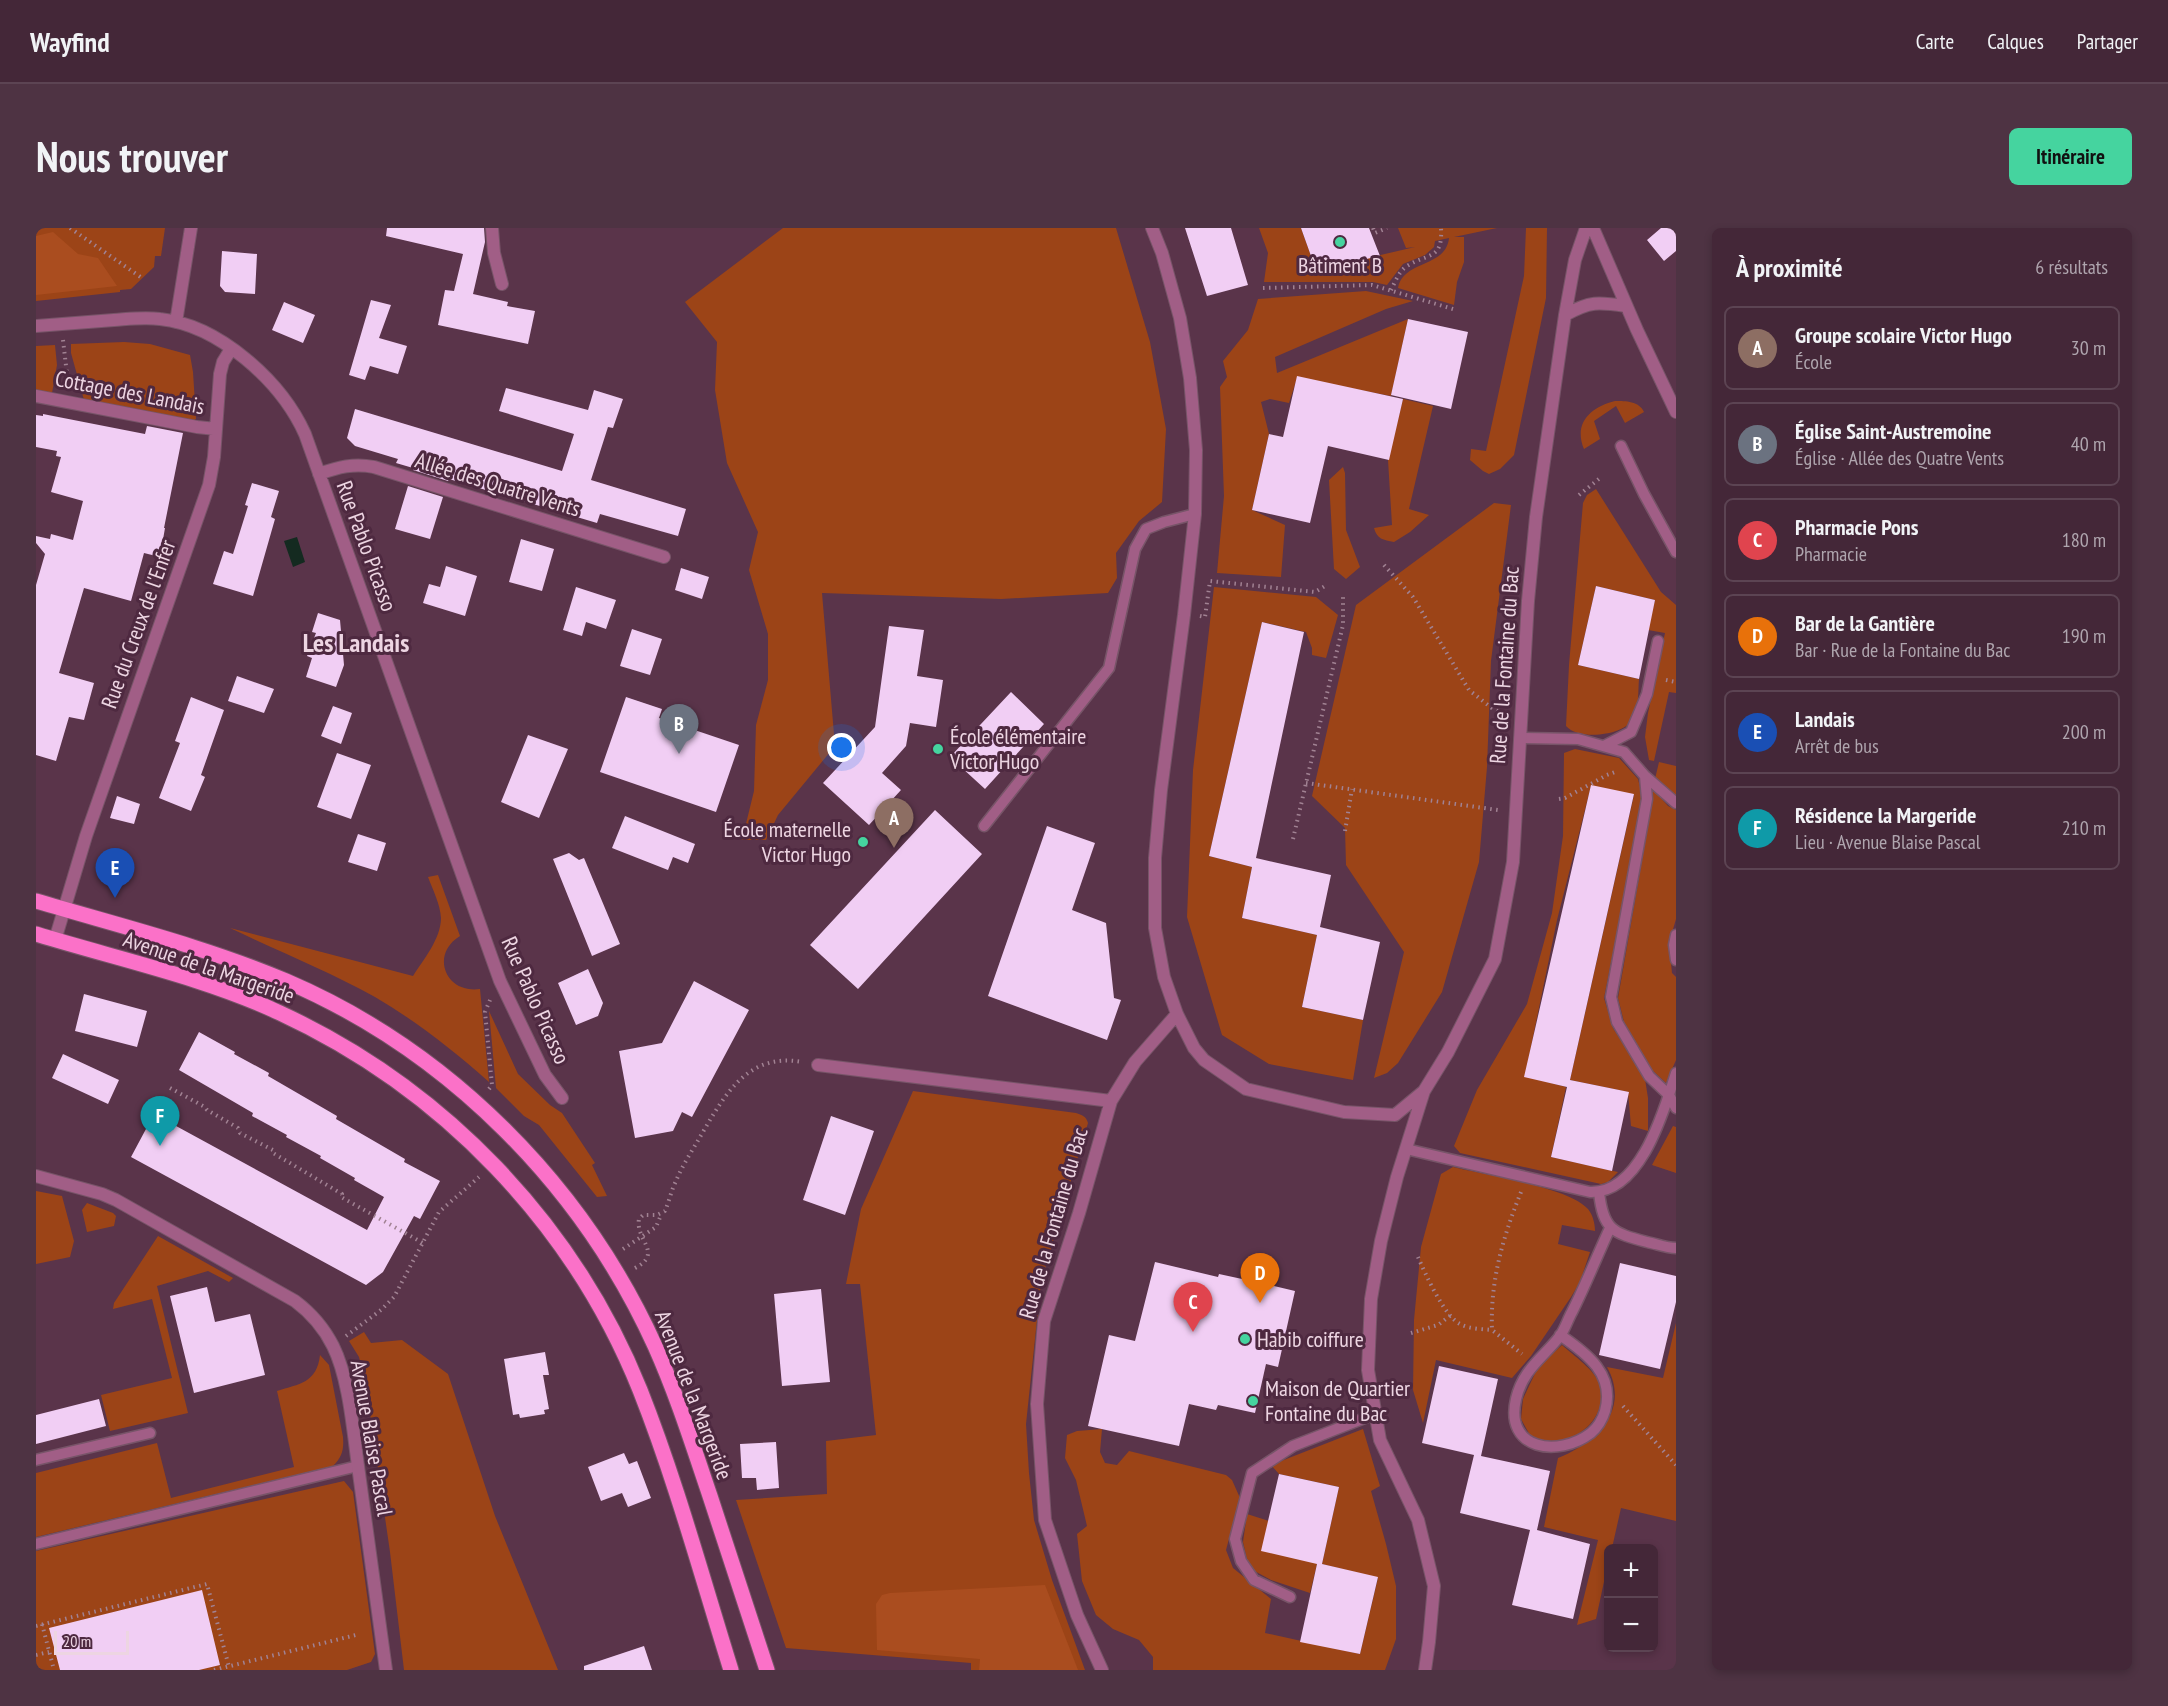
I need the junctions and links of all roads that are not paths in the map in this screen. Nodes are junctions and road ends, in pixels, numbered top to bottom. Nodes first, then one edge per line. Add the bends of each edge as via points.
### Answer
1 (191, 228) edge
2 (492, 228) edge
3 (1152, 228) edge
4 (1586, 228) edge
5 (1593, 228) edge
6 (502, 285) dead end
7 (1626, 306) junction
8 (1565, 315) junction
9 (176, 322) junction
10 (36, 326) edge
11 (231, 349) junction
12 (36, 396) edge
13 (1676, 412) edge
14 (216, 429) junction
15 (1621, 446) dead end
16 (319, 474) junction
17 (1195, 514) junction
18 (1676, 552) edge
19 (664, 557) dead end
20 (1658, 641) dead end
21 (1520, 738) junction
22 (1604, 746) junction
23 (1645, 776) junction
24 (1676, 803) edge
25 (984, 826) dead end
26 (36, 901) edge
27 (64, 909) junction
28 (36, 934) edge
29 (1676, 936) edge
30 (55, 940) junction
31 (1676, 960) edge
32 (1177, 1014) junction
33 (818, 1065) road end
34 (1676, 1073) edge
35 (1424, 1091) junction
36 (1669, 1095) junction
37 (562, 1098) dead end
38 (1111, 1101) junction
39 (1676, 1108) edge
40 (1406, 1149) junction
41 (36, 1176) edge
42 (1599, 1192) junction
43 (1610, 1228) junction
44 (1676, 1248) edge
45 (1560, 1335) junction
46 (1375, 1414) junction
47 (150, 1433) dead end
48 (36, 1460) edge
49 (358, 1466) junction
50 (36, 1544) edge
51 (1290, 1597) dead end
52 (385, 1670) edge
53 (731, 1670) edge
54 (767, 1670) edge
55 (1102, 1670) edge
56 (1425, 1670) edge

1 - 9 street
2 - 6 street
3 - 17 street, Rue de la Fontaine du Bac via 1180,318 1190,378 1196,450
4 - 8 street, Rue de la Fontaine du Bac via 1575,260
5 - 7 street
7 - 8 street via 1583,305
7 - 13 street
8 - 21 street, Rue de la Fontaine du Bac via 1536,517
9 - 10 street, Rue Pablo Picasso via 148,318
9 - 11 street, Rue Pablo Picasso
11 - 14 street, Rue du Creux de l'Enfer via 221,367
11 - 16 street, Rue Pablo Picasso via 263,374 288,402
12 - 14 street, Cottage des Landais
14 - 27 street, Rue du Creux de l'Enfer via 205,498
15 - 18 lane
16 - 19 street, Allée des Quatre Vents via 346,465 374,467
16 - 37 street, Rue Pablo Picasso via 506,993 545,1075
17 - 25 lane via 1146,530 1135,549 1109,668
17 - 32 street, Rue de la Fontaine du Bac via 1155,858 1155,928 1164,977
20 - 22 lane via 1647,694 1631,732
21 - 22 lane via 1578,739
21 - 35 street, Rue de la Fontaine du Bac via 1513,862 1495,959
22 - 23 lane via 1624,752
23 - 24 lane
23 - 36 lane via 1647,799 1611,997 1617,1022 1649,1076
26 - 27 main road, Avenue de la Margeride
27 - 30 street, Rue du Creux de l'Enfer
27 - 54 main road, Avenue de la Margeride via 243,964 331,1003 423,1060 476,1102 522,1148 554,1184 607,1258 655,1346 674,1391
28 - 30 main road, Avenue de la Margeride
29 - 31 lane
30 - 53 main road, Avenue de la Margeride via 233,994 322,1034 364,1058 435,1109 512,1183 571,1261 620,1345 656,1435
32 - 35 street, Rue de la Fontaine du Bac via 1204,1060 1246,1089 1344,1112 1395,1115
32 - 38 street, Rue de la Fontaine du Bac via 1135,1062
33 - 38 street, Rue de la Fontaine du Bac
34 - 36 lane
35 - 40 street, Rue de la Fontaine du Bac
36 - 39 lane
36 - 42 lane via 1653,1139 1631,1171 1611,1188
38 - 55 street, Rue de la Fontaine du Bac via 1044,1321 1037,1404 1045,1520 1077,1615
40 - 42 lane
40 - 46 street, Rue de la Fontaine du Bac via 1381,1241 1371,1299 1368,1370
41 - 49 street, Avenue Blaise Pascal via 116,1200 310,1312 338,1356
42 - 43 lane
43 - 44 lane via 1622,1236
43 - 45 lane
45 - 45 lane via 1594,1363 1607,1384 1608,1394 1598,1428 1574,1443 1550,1448 1526,1441 1519,1432 1515,1401 1520,1383 1533,1363
46 - 51 lane via 1293,1446 1252,1473 1235,1539 1241,1561 1254,1580
46 - 56 street, Rue de la Fontaine du Bac via 1380,1440 1418,1520 1434,1586
47 - 48 lane
49 - 50 lane
49 - 52 street, Avenue Blaise Pascal

